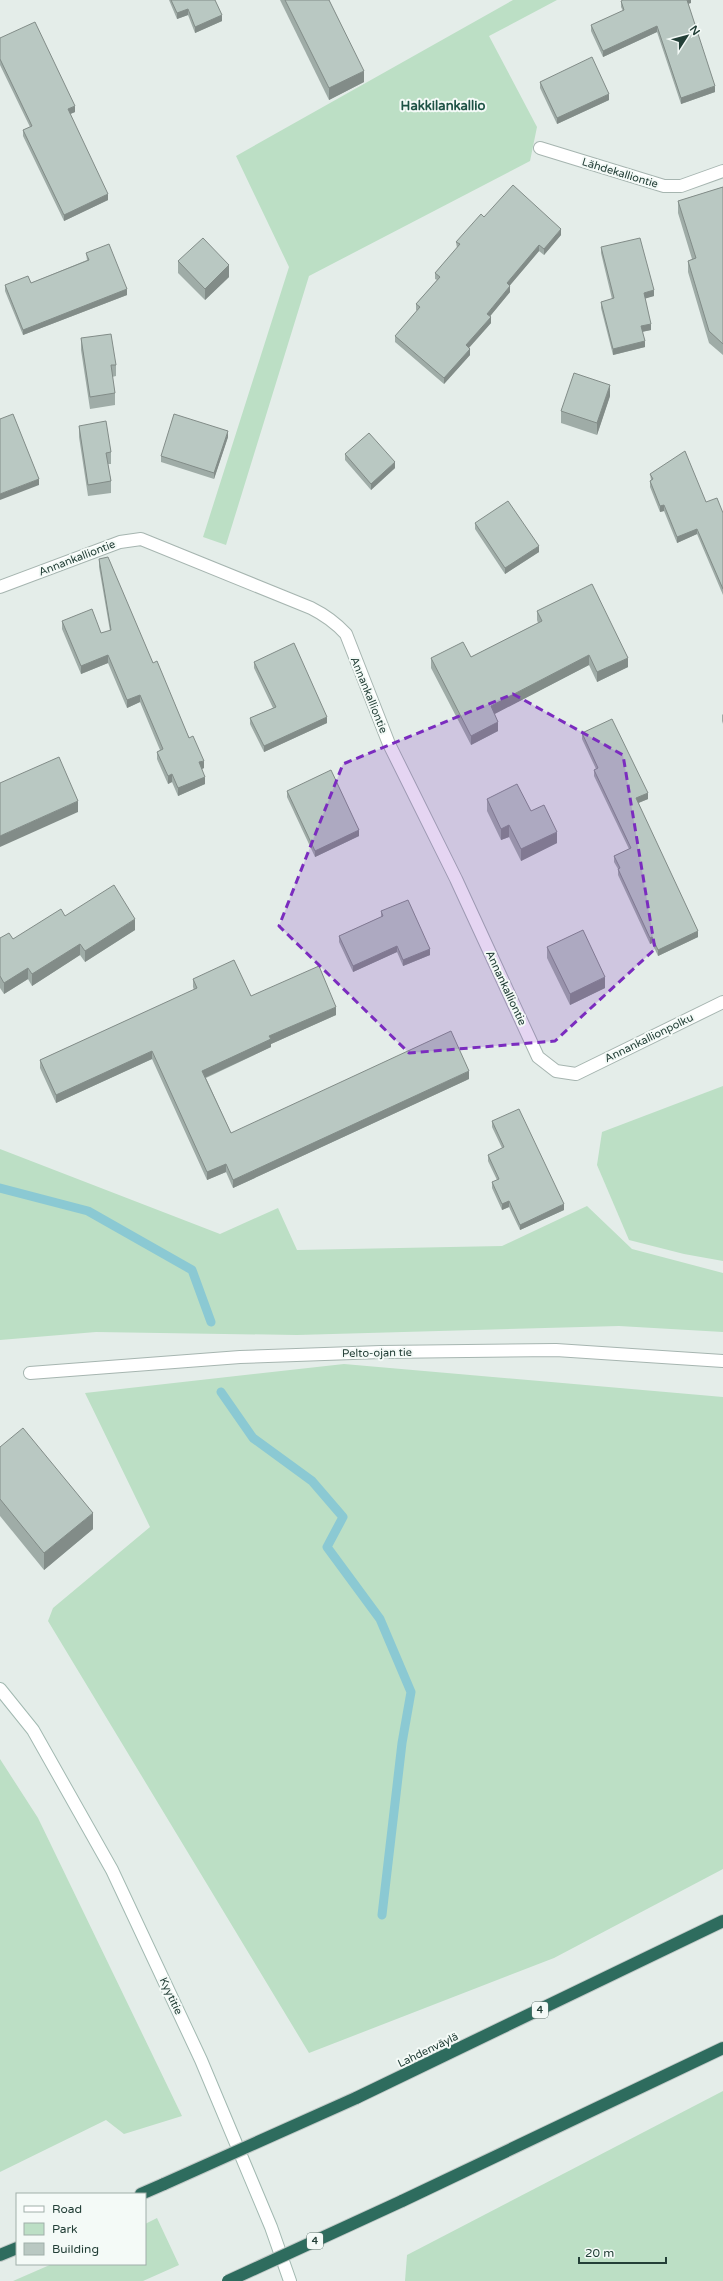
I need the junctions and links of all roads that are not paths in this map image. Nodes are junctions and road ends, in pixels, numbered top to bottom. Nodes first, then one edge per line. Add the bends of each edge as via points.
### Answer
1 (540, 148) dead end
2 (723, 171) edge
3 (0, 587) edge
4 (723, 1002) edge
5 (576, 1074) joint
6 (723, 1361) edge
7 (30, 1373) dead end
8 (0, 1678) edge
9 (0, 1689) edge
10 (27, 1722) junction
11 (723, 1922) edge
12 (723, 2048) edge
13 (143, 2193) edge
14 (16, 2248) edge
15 (0, 2255) edge
16 (228, 2281) edge
17 (290, 2281) edge

1 - 2 street, Lähdekalliontie via 664,186 681,186
3 - 5 street, Annankalliontie via 120,542 141,539 327,616 346,634 390,744 538,1057 556,1071
4 - 5 street, Annankallionpolku
6 - 7 street, Pelto-ojan tie via 556,1350 381,1352 240,1356
8 - 10 street, Kyytitie
9 - 10 street, Kyytitie
10 - 17 street, Kyytitie via 112,1870 201,2060 271,2227
11 - 13 highway, Lahdenväylä / 4, bridge via 356,2098
12 - 16 highway, 4, bridge
14 - 15 highway

